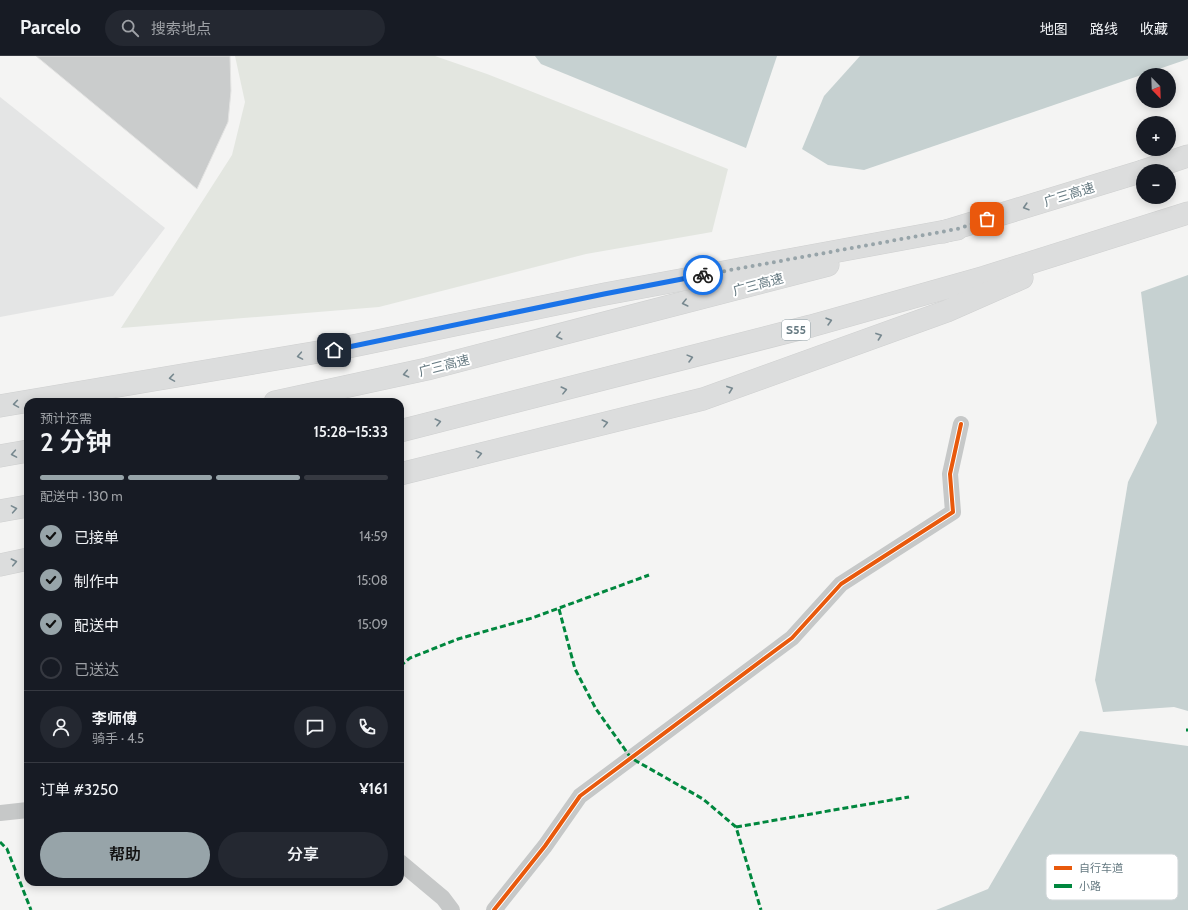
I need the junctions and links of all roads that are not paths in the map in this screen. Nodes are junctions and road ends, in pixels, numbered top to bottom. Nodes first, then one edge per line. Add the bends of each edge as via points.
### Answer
1 (1188, 156) edge
2 (1164, 164) edge
3 (1136, 173) edge
4 (1188, 213) edge
5 (957, 229) junction
6 (1118, 236) junction
7 (47, 398) edge
8 (294, 398) edge
9 (24, 402) edge
10 (0, 406) edge
11 (961, 424) dead end
12 (404, 430) edge
13 (24, 452) edge
14 (0, 456) edge
15 (404, 473) edge
16 (24, 507) edge
17 (0, 511) edge
18 (24, 560) edge
19 (0, 565) edge
20 (24, 810) edge
21 (0, 813) edge
22 (404, 865) edge
23 (452, 910) edge
24 (494, 910) edge

1 - 2 highway, 广三高速
3 -> 5 highway, 广三高速
4 - 6 highway, S55
5 -> 7 highway via 604,294 348,347
5 -> 8 highway, 广三高速 via 781,278 427,370
12 -> 6 highway, S55 via 811,326
15 -> 6 highway via 703,399 947,311
9 -> 10 highway
11 - 24 street via 950,474 953,512 840,584 792,638 580,796 545,846
13 -> 14 highway
17 -> 16 highway
19 -> 18 highway
20 - 21 street
22 - 23 street via 443,898

